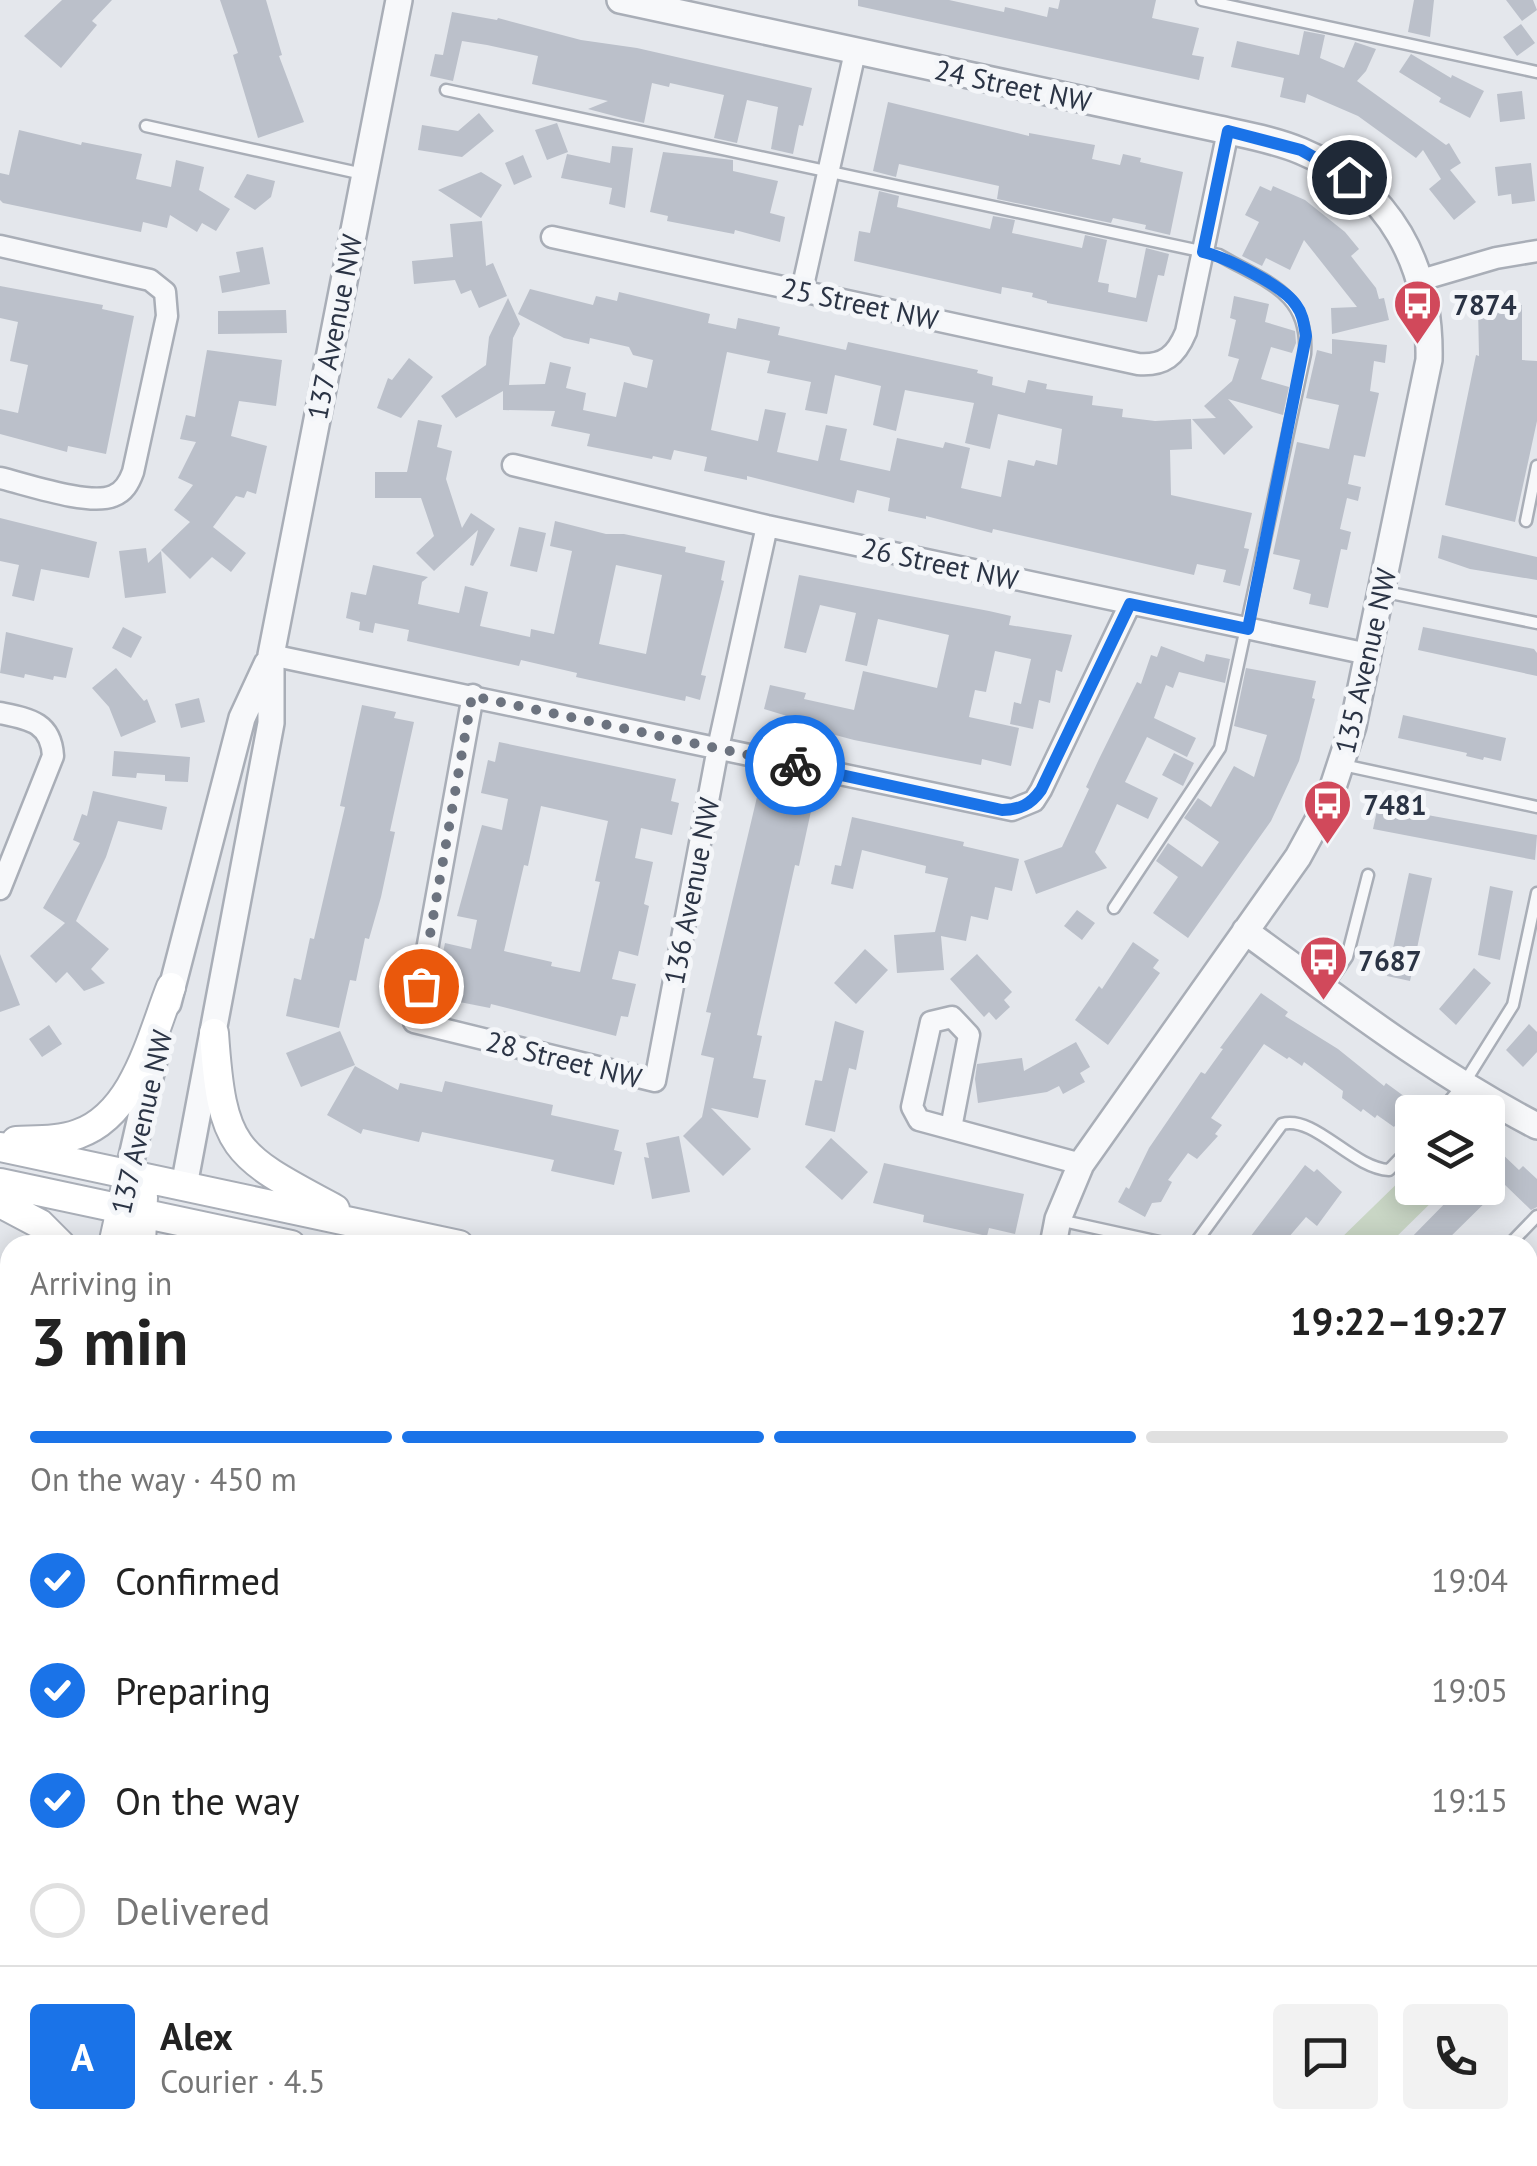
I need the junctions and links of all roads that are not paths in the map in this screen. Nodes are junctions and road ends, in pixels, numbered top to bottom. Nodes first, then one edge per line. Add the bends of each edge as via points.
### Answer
1 (399, 0) edge
2 (620, 0) edge
3 (1202, 0) edge
4 (855, 52) junction
5 (1537, 72) edge
6 (446, 90) dead end
7 (146, 126) dead end
8 (1228, 131) junction
9 (828, 172) junction
10 (363, 174) junction
11 (1386, 214) joint
12 (552, 237) dead end
13 (0, 246) edge
14 (1537, 251) edge
15 (1203, 252) junction
16 (1421, 280) junction
17 (802, 290) junction
18 (514, 465) dead end
19 (1537, 466) edge
20 (0, 478) edge
21 (1526, 522) dead end
22 (767, 526) junction
23 (1381, 590) junction
24 (1130, 604) junction
25 (1537, 623) edge
26 (1248, 629) junction
27 (271, 654) junction
28 (1368, 654) junction
29 (472, 696) junction
30 (0, 713) edge
31 (718, 748) junction
32 (1342, 765) junction
33 (1537, 807) edge
34 (1368, 875) dead end
35 (0, 889) edge
36 (1537, 894) edge
37 (1114, 908) dead end
38 (1245, 931) junction
39 (172, 987) junction
40 (1325, 990) junction
41 (214, 1033) junction
42 (655, 1081) joint
43 (1463, 1084) junction
44 (1454, 1095) edge
45 (1537, 1126) edge
46 (951, 1128) junction
47 (0, 1145) edge
48 (1080, 1164) junction
49 (1395, 1164) edge
50 (128, 1174) junction
51 (0, 1182) edge
52 (184, 1186) junction
53 (0, 1203) edge
54 (132, 1210) junction
55 (1537, 1216) edge
56 (1058, 1219) junction
57 (363, 1224) junction
58 (173, 1233) edge
59 (51, 1235) edge
60 (118, 1235) edge
61 (138, 1235) edge
62 (414, 1235) edge
63 (1055, 1235) edge
64 (1129, 1235) edge
65 (1201, 1235) edge
66 (1518, 1235) edge

1 - 10 street, 137 Avenue NW
2 - 4 street, 24 Street NW
3 - 5 lane
4 - 8 street, 24 Street NW
4 - 9 street
6 - 9 lane
7 - 10 lane
8 - 11 street, 24 Street NW via 1323,162
8 - 15 street
9 - 15 lane
9 - 17 street
10 - 27 street, 137 Avenue NW
11 - 16 street, 135 Avenue NW
12 - 17 street, 25 Street NW
13 - 20 street via 138,276 164,292 168,316 133,472 118,494 92,498
14 - 16 street
15 - 17 street, 25 Street NW via 1177,352 1138,364
15 - 26 lane via 1290,296 1306,336
16 - 23 street, 135 Avenue NW via 1429,360
18 - 22 street, 26 Street NW
19 - 21 lane
22 - 24 street, 26 Street NW
22 - 31 street, 136 Avenue NW
23 - 25 lane
23 - 28 street, 135 Avenue NW
24 - 26 street, 26 Street NW
24 - 31 street via 1041,790 1022,807 1002,810
26 - 28 street, 26 Street NW
26 - 37 lane via 1220,748
27 - 29 street
27 - 39 street, 137 Avenue NW via 242,718
27 - 41 street, 137 Avenue NW via 271,723
28 - 32 street, 135 Avenue NW
29 - 31 street
29 - 42 street, 28 Street NW via 414,1022
30 - 35 street via 36,723 51,737 53,756
31 - 42 street, 136 Avenue NW
32 - 33 lane
32 - 38 street, 135 Avenue NW via 1314,829
34 - 40 lane via 1346,957
36 - 43 lane via 1513,1006
38 - 40 street
38 - 48 street, 135 Avenue NW
39 - 47 main road via 127,1094 110,1115 67,1138
39 - 50 street, 137 Avenue NW
40 - 43 street
41 - 52 street, 137 Avenue NW
41 - 57 main road via 220,1101 243,1152 278,1179
43 - 44 lane
43 - 45 street
46 - 46 street via 919,1120 912,1106 931,1022 952,1017 969,1035
46 - 48 street
47 - 50 main road
48 - 56 street, 135 Avenue NW
49 - 65 lane via 1374,1169 1298,1122 1282,1124
50 - 52 main road
50 - 54 main road via 145,1199
51 - 54 main road
52 - 57 main road
52 - 58 main road, 137 Avenue NW
53 - 59 main road
54 - 58 main road
54 - 60 main road, 137 Avenue NW
54 - 61 main road
55 - 66 lane
56 - 63 street, 135 Avenue NW
56 - 64 lane
57 - 62 main road

